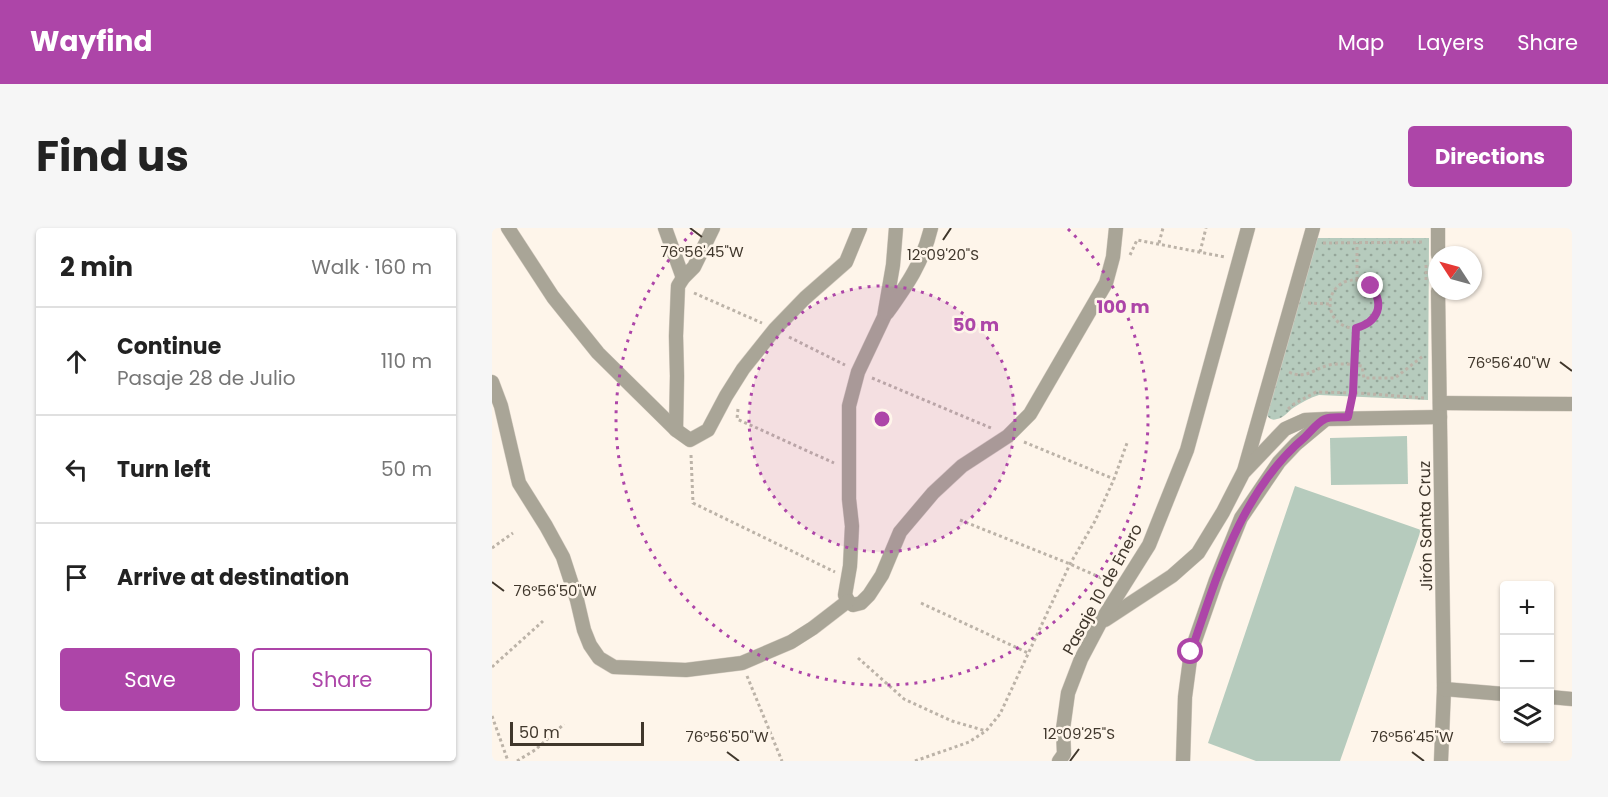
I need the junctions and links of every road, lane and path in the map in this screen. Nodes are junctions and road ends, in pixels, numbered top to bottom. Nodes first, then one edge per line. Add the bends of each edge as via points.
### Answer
1 (508, 228) edge
2 (665, 228) edge
3 (713, 228) edge
4 (861, 228) edge
5 (896, 228) edge
6 (931, 228) edge
7 (1116, 228) edge
8 (1163, 228) edge
9 (1206, 228) edge
10 (1248, 228) edge
11 (1313, 228) edge
12 (1357, 242) junction
13 (1438, 242) edge
14 (1159, 243) junction
15 (1310, 243) junction
16 (1200, 252) junction
17 (1127, 260) dead end
18 (1239, 260) junction
19 (1357, 280) junction
20 (681, 282) junction
21 (1438, 300) edge
22 (1300, 303) dead end
23 (1330, 304) junction
24 (884, 317) junction
25 (1356, 328) junction
26 (775, 329) junction
27 (1427, 354) dead end
28 (1354, 365) junction
29 (1283, 367) dead end
30 (858, 372) junction
31 (492, 382) edge
32 (1353, 393) junction
33 (739, 399) dead end
34 (497, 401) edge
35 (1572, 404) edge
36 (1440, 406) junction
37 (1287, 411) dead end
38 (1348, 417) junction
39 (1326, 418) junction
40 (675, 430) junction
41 (1008, 436) junction
42 (690, 440) junction
43 (1127, 443) dead end
44 (849, 470) junction
45 (1243, 473) junction
46 (1114, 479) junction
47 (960, 520) dead end
48 (513, 534) dead end
49 (492, 548) edge
50 (1070, 564) junction
51 (848, 578) junction
52 (1122, 588) junction
53 (848, 601) junction
54 (921, 603) dead end
55 (543, 621) dead end
56 (1100, 623) junction
57 (1028, 653) junction
58 (858, 658) dead end
59 (742, 663) junction
60 (492, 667) edge
61 (1444, 689) junction
62 (1500, 694) edge
63 (1554, 697) edge
64 (1572, 699) edge
65 (492, 716) edge
66 (564, 724) dead end
67 (986, 731) junction
68 (508, 761) edge
69 (517, 761) edge
70 (782, 761) edge
71 (915, 761) edge
72 (1059, 761) edge
73 (1183, 761) edge
74 (1441, 761) edge

1 - 40 street via 553,297 598,353
2 - 20 street
3 - 20 street via 694,267
4 - 26 street via 846,262
5 - 24 street
6 - 24 street via 908,284
7 - 41 street via 1106,283 1030,414
8 - 14 path
9 - 16 path
10 - 18 street, Pasaje 10 de Enero
11 - 15 street
12 - 13 path
12 - 15 path
12 - 19 path
14 - 16 path
14 - 17 path via 1137,240
15 - 45 street
16 - 18 path
18 - 52 street, Pasaje 10 de Enero via 1187,450 1149,545
19 - 23 path via 1349,280 1336,289
19 - 25 path via 1371,286 1378,309 1370,322
20 - 26 path
20 - 40 street
21 - 36 street, Jirón Santa Cruz
22 - 23 path
23 - 25 path via 1335,319
24 - 30 street
25 - 28 path
26 - 30 path
26 - 42 street via 743,369 708,430
27 - 28 path via 1395,378 1364,378 1362,366
28 - 29 path via 1328,365 1304,375
28 - 32 path
30 - 41 path
30 - 44 street via 849,406
31 - 34 street
32 - 36 path
32 - 37 path via 1316,393
32 - 38 path
33 - 44 path via 737,419
34 - 59 street via 519,483 563,557 584,630 599,658 614,667 641,669 686,670
35 - 36 street
36 - 38 street
36 - 61 street, Jirón Santa Cruz
38 - 39 street
39 - 45 street via 1305,420 1285,429
39 - 73 street via 1279,462 1241,518 1228,549 1191,652
40 - 42 street
41 - 46 path
41 - 53 street via 962,466 933,493 900,532 869,595 861,603
42 - 51 path via 693,503
43 - 46 path
44 - 51 street via 852,526
45 - 56 street via 1198,553 1172,576
46 - 50 path
47 - 50 path
48 - 49 path
50 - 52 path
50 - 57 path
51 - 53 street
52 - 56 street, Pasaje 10 de Enero
53 - 59 street via 791,642
54 - 57 path
55 - 60 path
56 - 72 street, Pasaje 10 de Enero via 1068,693 1064,754
57 - 67 path via 1000,714
58 - 67 path via 904,699 952,721
59 - 70 path
61 - 62 street
61 - 74 street, Jirón Santa Cruz
63 - 64 street
65 - 68 path
66 - 69 path
67 - 71 path via 969,742

